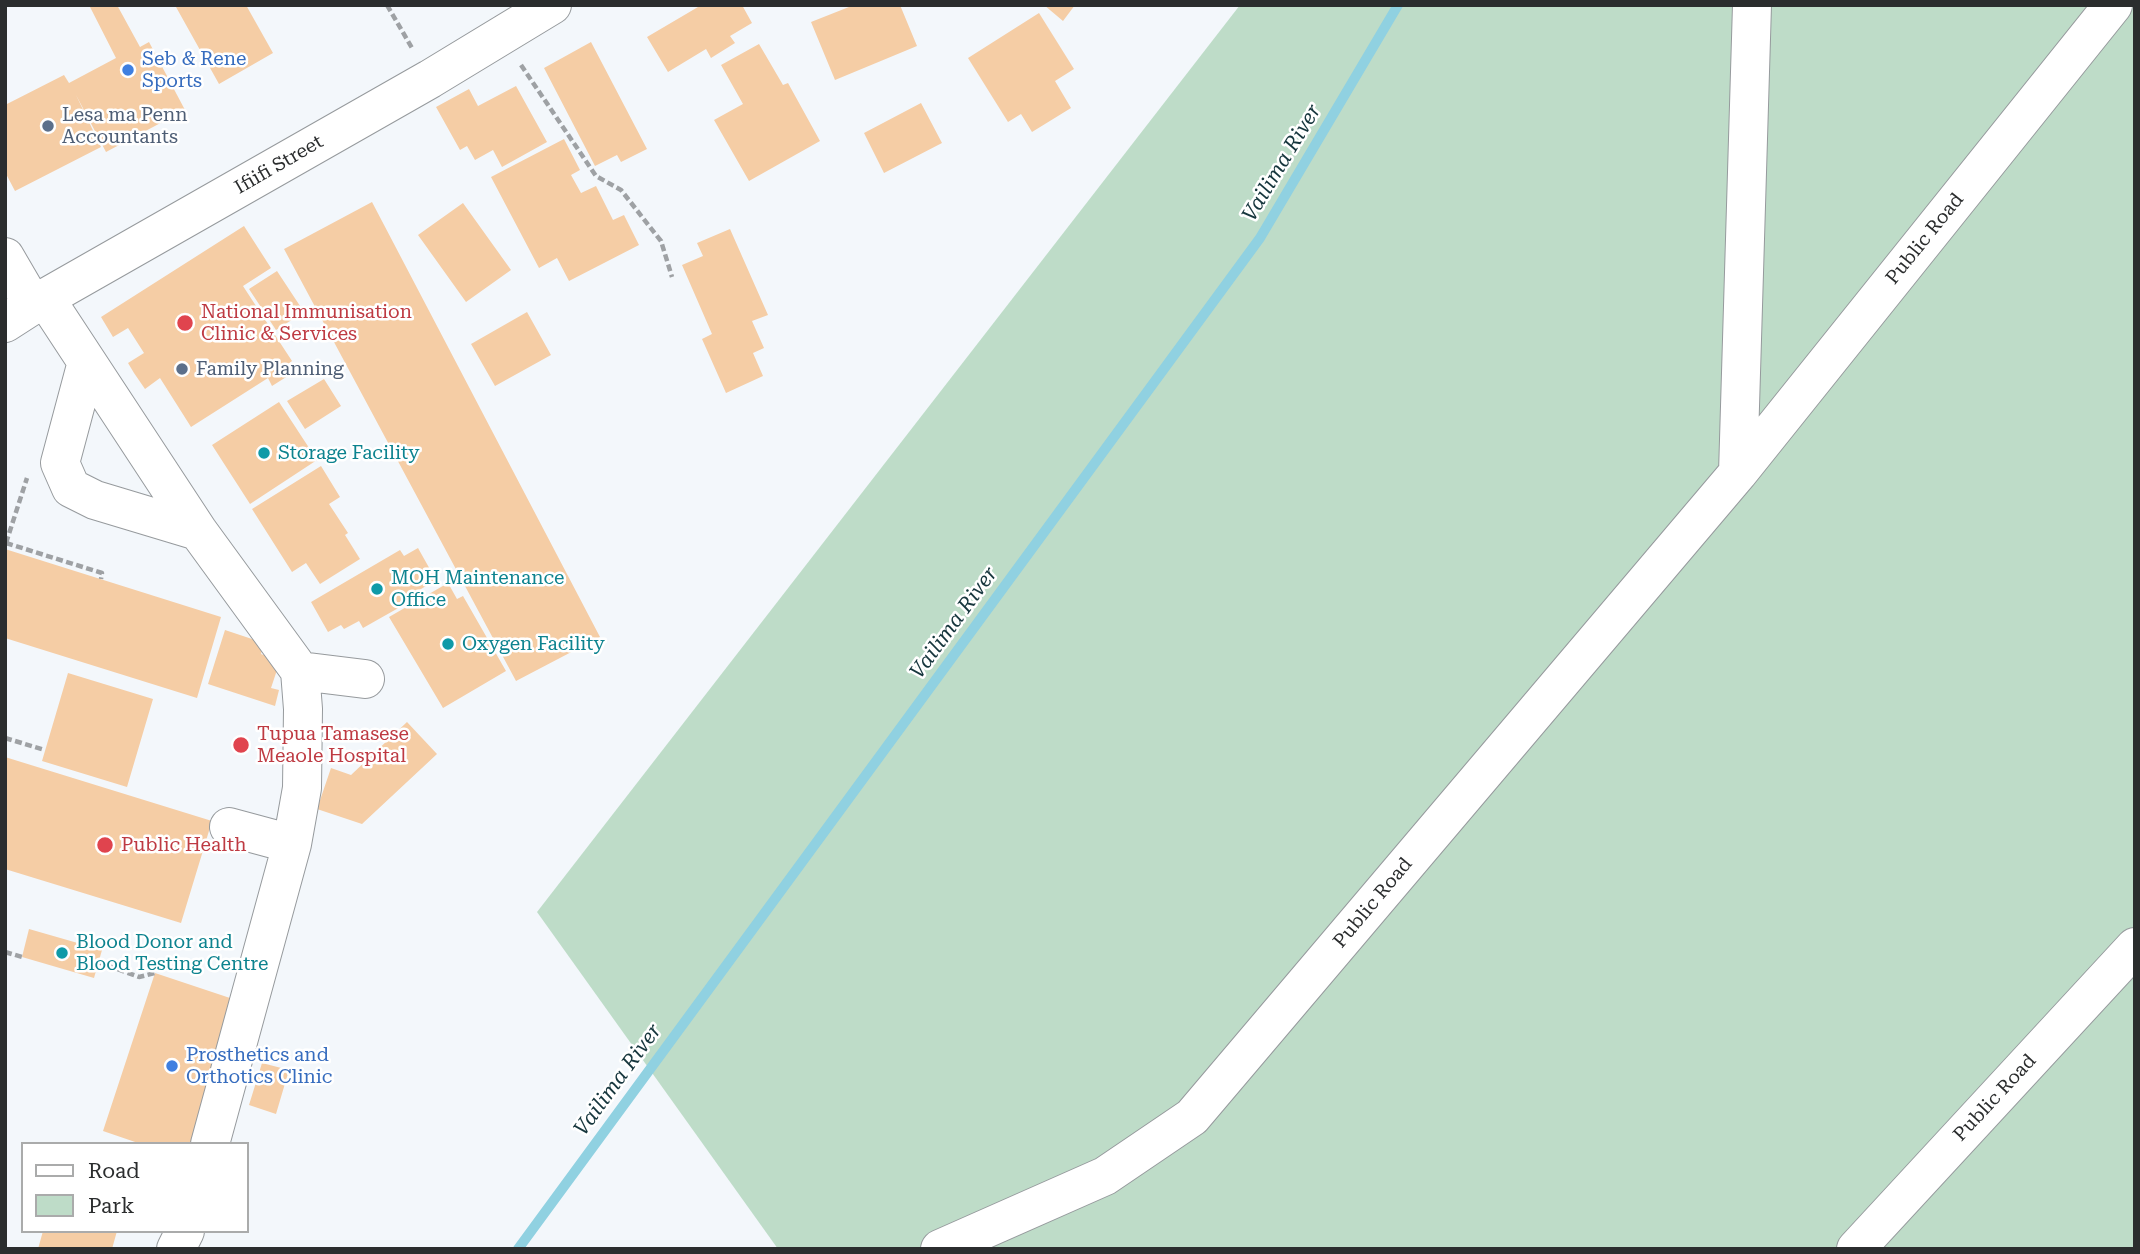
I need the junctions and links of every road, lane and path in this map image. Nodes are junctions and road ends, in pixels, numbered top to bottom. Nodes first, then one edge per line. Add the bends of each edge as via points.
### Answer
1 (387, 5) edge
2 (552, 5) edge
3 (1752, 5) edge
4 (2113, 5) edge
5 (501, 36) junction
6 (430, 79) junction
7 (5, 257) edge
8 (672, 277) dead end
9 (28, 309) edge
10 (87, 362) junction
11 (1738, 473) junction
12 (198, 531) junction
13 (5, 543) edge
14 (101, 579) dead end
15 (300, 671) junction
16 (365, 679) dead end
17 (5, 738) edge
18 (45, 750) dead end
19 (229, 827) dead end
20 (292, 844) junction
21 (2135, 947) edge
22 (5, 952) edge
23 (22, 957) dead end
24 (98, 962) dead end
25 (155, 973) dead end
26 (212, 1142) edge
27 (184, 1233) edge
28 (176, 1249) edge
29 (940, 1249) edge
30 (1856, 1249) edge

1 - 6 path
2 - 5 street, Ifiifi Street
3 - 11 street
4 - 11 street, Public Road
5 - 6 street, Ifiifi Street
5 - 8 path via 596,176 621,190 661,241
6 - 9 street, Ifiifi Street
7 - 9 street
9 - 10 street
10 - 12 street
10 - 12 street via 60,464 71,488 95,500
11 - 29 street, Public Road via 1192,1117 1105,1175
12 - 15 street
13 - 14 path via 103,573
15 - 16 street
15 - 20 street via 302,788
17 - 18 path
19 - 20 street
20 - 26 street
21 - 30 street, Public Road
22 - 23 path
24 - 25 path via 139,977
27 - 28 street

